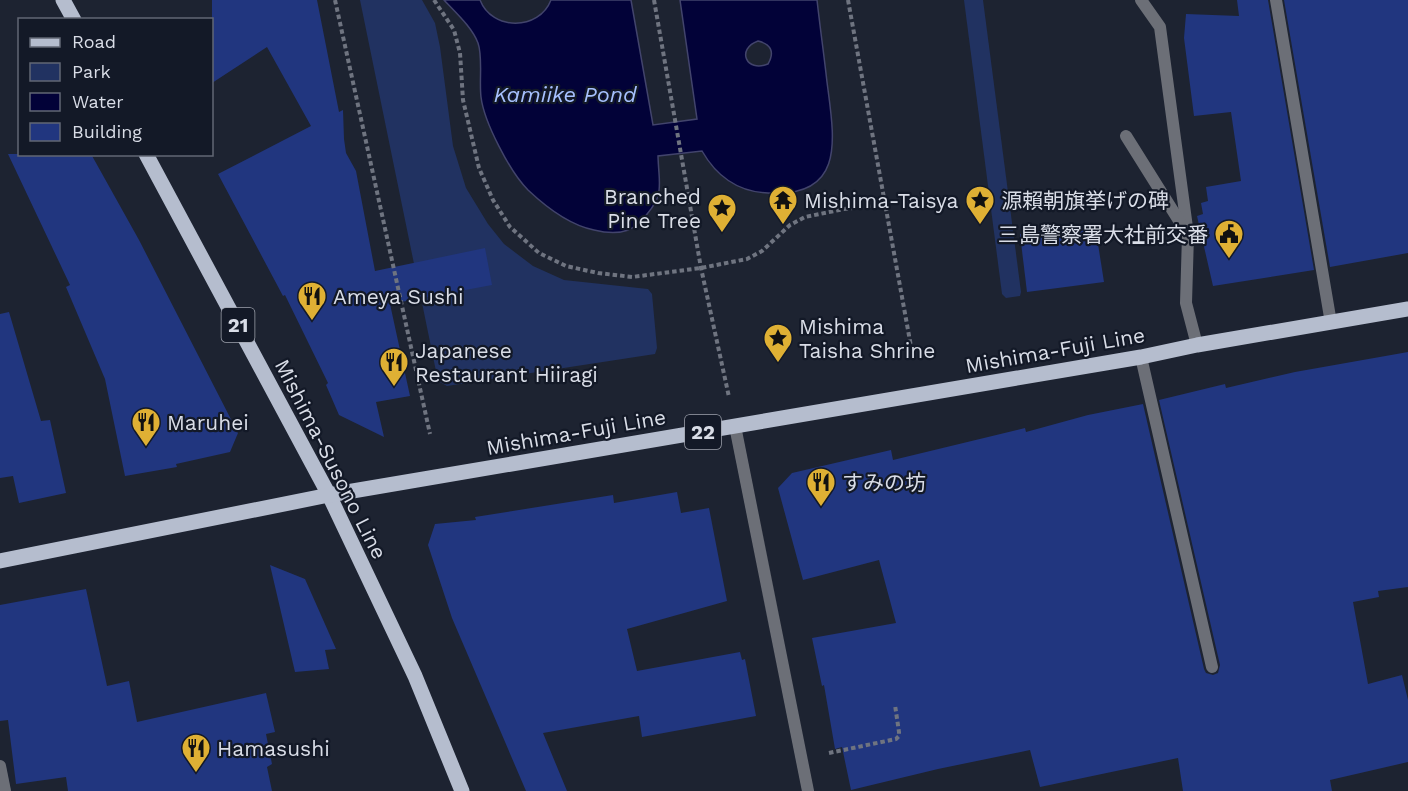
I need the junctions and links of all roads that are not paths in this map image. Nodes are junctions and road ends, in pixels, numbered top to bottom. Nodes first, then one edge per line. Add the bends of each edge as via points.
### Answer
1 (63, 0) edge
2 (1141, 0) edge
3 (1275, 0) edge
4 (73, 18) edge
5 (1126, 136) dead end
6 (147, 156) edge
7 (1188, 236) junction
8 (1408, 309) edge
9 (1331, 323) junction
10 (1197, 345) junction
11 (1141, 357) junction
12 (735, 426) junction
13 (329, 495) junction
14 (0, 561) edge
15 (1212, 667) dead end
16 (0, 766) edge
17 (5, 791) edge
18 (462, 791) edge
19 (808, 791) edge

1 - 4 main road
2 - 7 street via 1160,27
3 - 9 street
5 - 7 street
6 - 13 main road, Mishima-Susono Line / 21
7 - 10 street via 1186,303
8 - 9 main road, Mishima-Fuji Line / 22
9 - 10 main road, Mishima-Fuji Line / 22
10 - 11 main road, Mishima-Fuji Line / 22
11 - 12 main road, Mishima-Fuji Line / 22
11 - 15 street
12 - 13 main road, Mishima-Fuji Line / 22
12 - 19 street
13 - 14 main road, Mishima-Fuji Line / 22
13 - 18 main road, Mishima-Susono Line / 21 via 415,676
16 - 17 street

